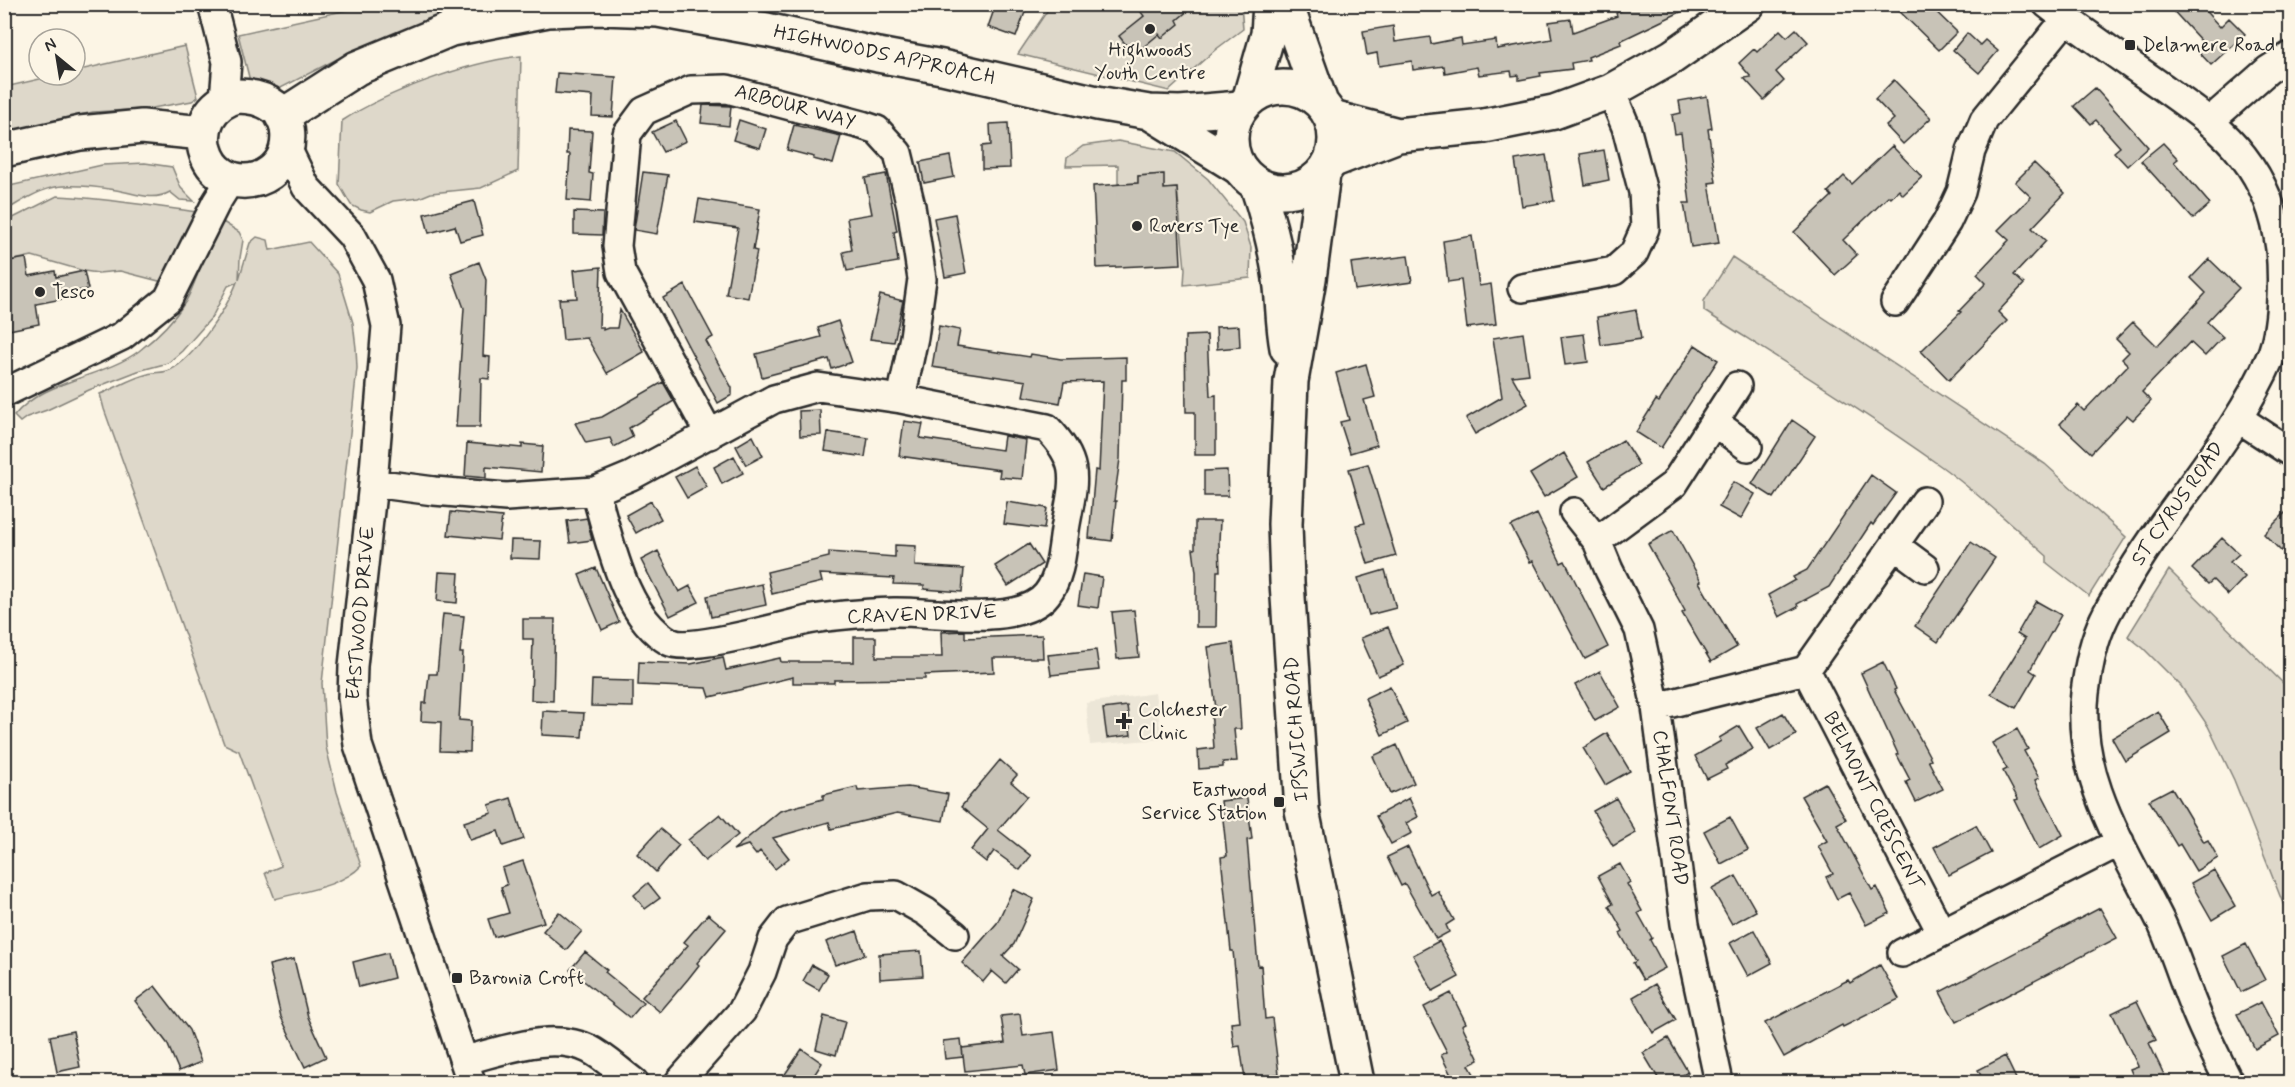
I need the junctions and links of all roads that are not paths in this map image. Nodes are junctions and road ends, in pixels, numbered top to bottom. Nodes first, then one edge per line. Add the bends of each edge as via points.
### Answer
1 (212, 4) edge
2 (1270, 4) edge
3 (1286, 4) edge
4 (1748, 4) edge
5 (2056, 12) edge
6 (2290, 56) edge
7 (1611, 91) junction
8 (238, 98) junction
9 (1245, 103) junction
10 (1326, 109) junction
11 (1149, 112) junction
12 (282, 116) junction
13 (2210, 121) junction
14 (203, 133) junction
15 (1398, 135) junction
16 (4, 150) edge
17 (275, 165) junction
18 (1327, 168) junction
19 (1248, 176) junction
20 (223, 191) junction
21 (1522, 288) dead end
22 (1894, 302) dead end
23 (1292, 370) junction
24 (1737, 387) dead end
25 (5, 393) edge
26 (902, 399) junction
27 (2238, 418) junction
28 (1714, 422) junction
29 (710, 435) junction
30 (1748, 447) dead end
31 (2290, 452) edge
32 (373, 483) junction
33 (596, 491) junction
34 (1925, 501) dead end
35 (1574, 512) dead end
36 (1598, 541) junction
37 (1894, 545) junction
38 (1925, 568) dead end
39 (1806, 670) junction
40 (1656, 708) junction
41 (2120, 842) junction
42 (1941, 932) junction
43 (955, 935) dead end
44 (1902, 953) dead end
45 (468, 1071) edge
46 (634, 1083) edge
47 (679, 1083) edge
48 (1357, 1083) edge
49 (1719, 1083) edge
50 (2229, 1083) edge

1 - 8 street
2 - 9 street via 1268,34
3 - 10 street
4 - 7 street via 1672,57
5 - 13 street, ST CYRUS ROAD
5 - 22 street via 1984,120 1947,222
6 - 13 street via 2268,70
7 - 15 street via 1554,112 1484,126
7 - 21 street via 1626,127 1643,192 1646,228 1634,253 1614,271
8 - 12 street via 276,107
8 - 14 street via 207,118
9 - 10 street via 1266,88 1277,86 1299,88
9 - 11 street, HIGHWOODS APPROACH via 1180,113
9 - 19 street via 1232,125 1230,147
10 - 15 street
10 - 18 street via 1336,139
11 - 12 street, HIGHWOODS APPROACH via 745,26 658,10 600,8 548,10 451,29 357,68
11 - 19 street, HIGHWOODS APPROACH
12 - 17 street via 288,136
13 - 27 street, ST CYRUS ROAD via 2243,156 2272,208 2282,274 2272,354
14 - 16 street via 132,128 80,133
14 - 20 street via 205,153 218,171
15 - 18 street
17 - 20 street via 250,181
17 - 32 street, EASTWOOD DRIVE via 306,187 352,236 376,280 386,326
18 - 19 street via 1305,187 1282,192
18 - 23 street, IPSWICH ROAD
19 - 23 street, IPSWICH ROAD via 1274,244 1282,324
20 - 25 street via 168,298 122,336
23 - 48 street, IPSWICH ROAD via 1286,532 1302,810
24 - 28 street
26 - 29 street, CRAVEN DRIVE via 818,387 774,399
26 - 29 street, ARBOUR WAY via 922,279 898,153 878,130 862,125 727,89 692,90 644,111 627,134 616,246 621,272
26 - 33 street, CRAVEN DRIVE via 1047,428 1070,457 1074,480 1058,571 1047,594 1030,607 991,616 894,612 812,620 703,643 673,644 652,631 629,598
27 - 31 street
27 - 41 street, ST CYRUS ROAD via 2133,568 2103,620 2093,653 2085,694 2087,757
28 - 30 street
28 - 36 street via 1674,484
29 - 33 street, CRAVEN DRIVE
32 - 33 street, CRAVEN DRIVE via 506,497
32 - 45 street, EASTWOOD DRIVE via 353,666 358,745
34 - 37 street
35 - 36 street, CHALFONT ROAD
36 - 40 street, CHALFONT ROAD via 1639,630
37 - 38 street
37 - 39 street
39 - 40 street
39 - 42 street, BELMONT CRESCENT
40 - 49 street, CHALFONT ROAD via 1685,924
41 - 42 street
41 - 50 street, ST CYRUS ROAD via 2163,927
42 - 44 street
43 - 47 street via 896,895 868,896 788,921 773,939 742,1011
45 - 46 street via 544,1042 567,1042 590,1050

